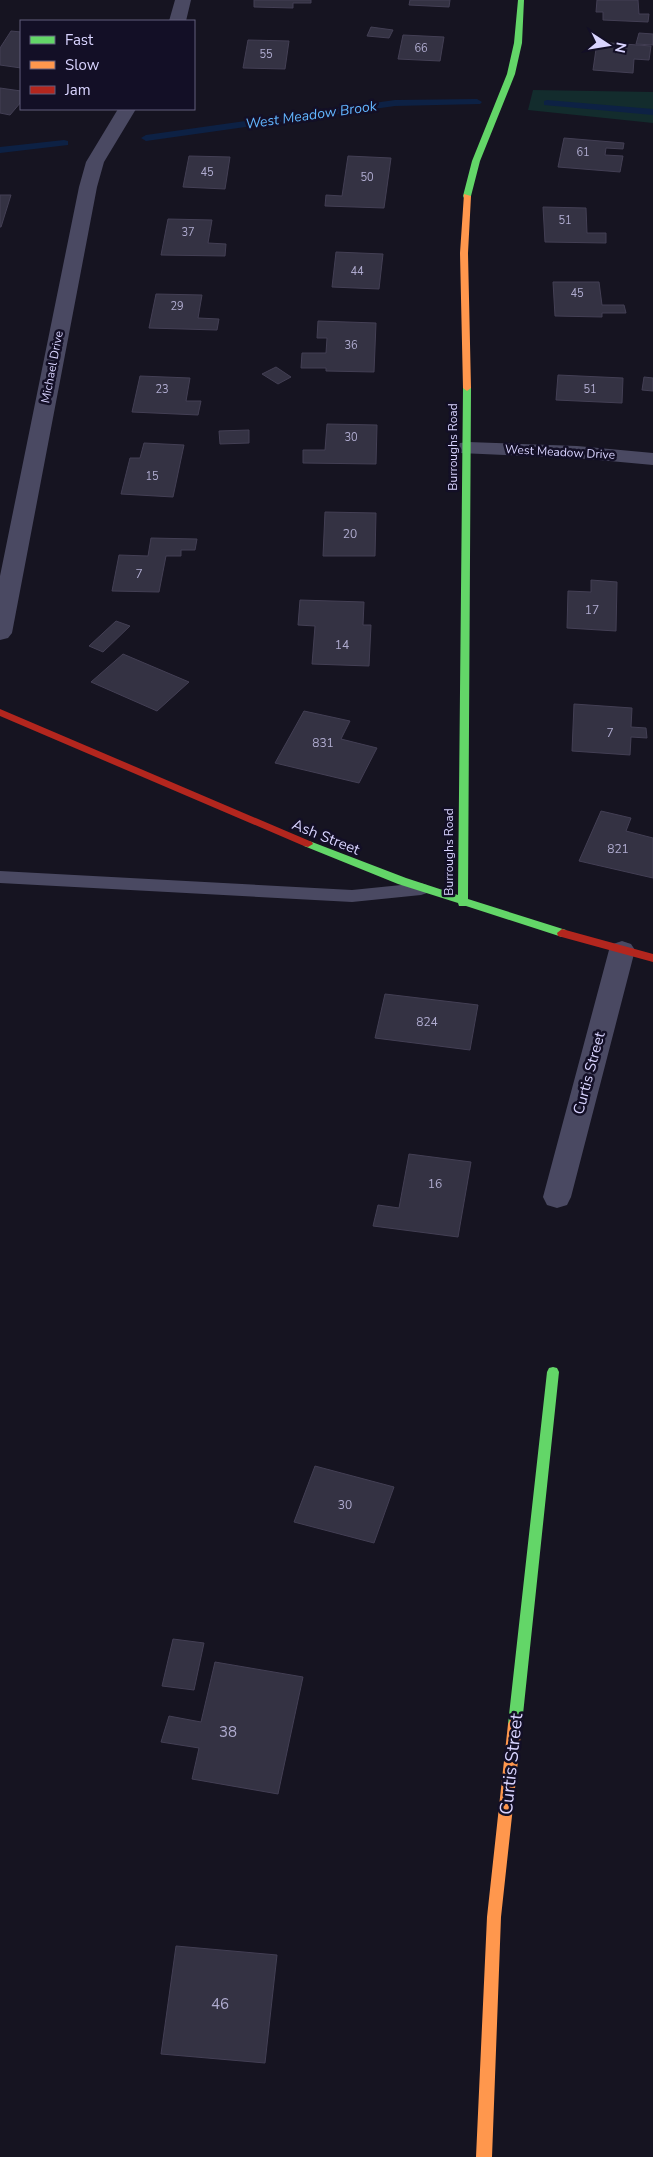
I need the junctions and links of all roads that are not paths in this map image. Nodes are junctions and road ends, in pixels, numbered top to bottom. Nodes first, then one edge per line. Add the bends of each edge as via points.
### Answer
1 (183, 0) edge
2 (521, 0) edge
3 (178, 20) edge
4 (126, 110) edge
5 (468, 448) junction
6 (653, 459) edge
7 (0, 633) edge
8 (0, 712) edge
9 (0, 878) edge
10 (421, 889) junction
11 (463, 903) junction
12 (622, 950) junction
13 (653, 958) edge
14 (556, 1197) dead end
15 (552, 1372) dead end
16 (484, 2157) edge

1 - 3 street
2 - 5 street, Burroughs Road via 518,43 511,74 476,161 466,202
4 - 7 street, Michael Drive via 95,162 88,187
5 - 6 street, West Meadow Drive
5 - 11 street, Burroughs Road
8 - 10 street, Ash Street via 284,836
9 - 10 lane via 352,896
10 - 11 street, Ash Street
11 - 12 street, Ash Street
12 - 13 street, Ash Street
12 - 14 street, Curtis Street
15 - 16 street, Curtis Street via 494,1917

